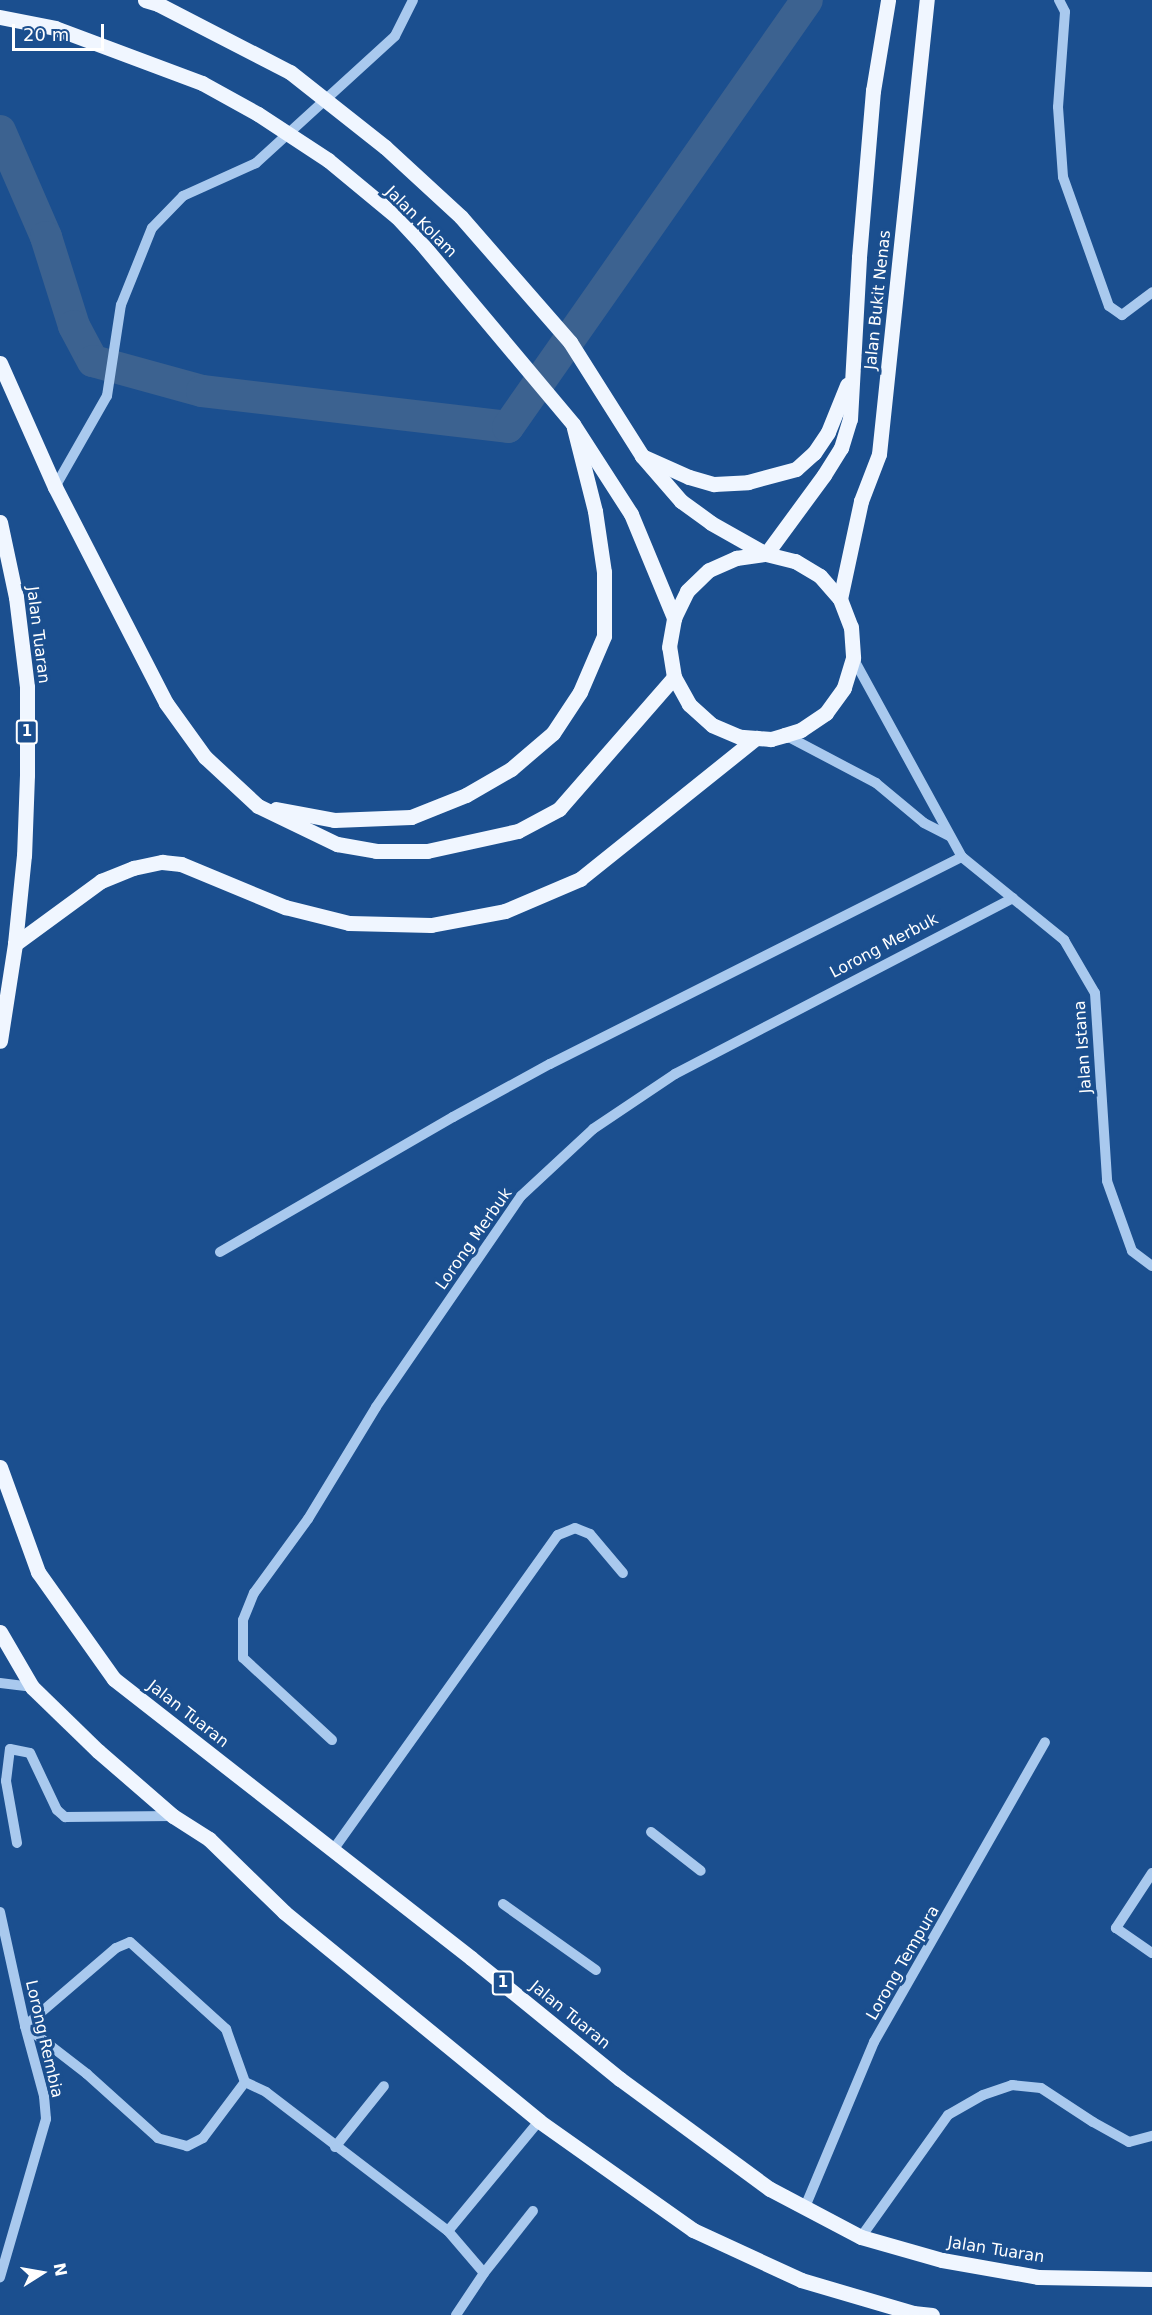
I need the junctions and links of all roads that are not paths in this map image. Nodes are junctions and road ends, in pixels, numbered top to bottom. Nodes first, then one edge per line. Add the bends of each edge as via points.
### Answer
1 (145, 0) edge
2 (413, 0) edge
3 (888, 0) edge
4 (927, 0) edge
5 (1059, 0) edge
6 (0, 18) edge
7 (1152, 292) edge
8 (0, 363) edge
9 (850, 376) junction
10 (573, 424) junction
11 (642, 456) junction
12 (55, 487) junction
13 (0, 522) edge
14 (766, 554) junction
15 (840, 599) junction
16 (674, 618) junction
17 (853, 658) junction
18 (674, 677) junction
19 (785, 735) junction
20 (756, 738) junction
21 (258, 806) junction
22 (950, 836) junction
23 (962, 857) junction
24 (1013, 898) junction
25 (15, 944) junction
26 (0, 1041) edge
27 (220, 1252) dead end
28 (1152, 1266) edge
29 (0, 1467) edge
30 (623, 1573) dead end
31 (0, 1632) edge
32 (0, 1683) edge
33 (32, 1687) junction
34 (332, 1740) dead end
35 (1046, 1742) dead end
36 (173, 1816) junction
37 (651, 1832) dead end
38 (17, 1843) dead end
39 (333, 1850) junction
40 (701, 1871) dead end
41 (1152, 1873) edge
42 (503, 1904) dead end
43 (0, 1912) edge
44 (1152, 1953) edge
45 (596, 1970) dead end
46 (25, 2026) junction
47 (245, 2082) junction
48 (384, 2086) dead end
49 (538, 2121) junction
50 (1152, 2136) edge
51 (335, 2146) junction
52 (805, 2207) junction
53 (533, 2211) dead end
54 (448, 2231) junction
55 (861, 2237) junction
56 (484, 2273) junction
57 (0, 2277) edge
58 (1152, 2279) edge
59 (456, 2315) edge
60 (932, 2315) edge

1 - 11 main road, Jalan Kolam, bridge via 290,72 385,147 461,217 570,342
2 - 12 street via 394,36 256,163 183,196 152,228 121,305 107,396
3 - 9 main road, Jalan Bukit Nenas via 873,91
4 - 15 main road, Jalan Bukit Nenas via 879,454 861,501
5 - 7 street via 1065,12 1058,107 1063,177 1110,306 1122,315
6 - 10 main road, Jalan Kolam, bridge via 56,28 201,83 258,114 328,160 397,217 423,244
8 - 12 main road
9 - 11 main road via 828,432 814,453 795,469 748,482 714,484
9 - 14 main road, Jalan Bukit Nenas via 850,419 841,448
10 - 16 main road, Jalan Kolam, bridge via 631,514
10 - 21 main road via 595,512 604,572 604,636 580,692 553,733 511,769 466,795 411,817 334,820
11 - 14 main road, Jalan Kolam, bridge via 681,501
12 - 21 main road via 166,703 205,757
13 - 25 main road, Jalan Tuaran / 1 via 16,597 27,687 24,844
14 - 15 main road via 795,561 820,576
14 - 16 main road via 736,558 709,570 687,591
15 - 17 main road via 851,627
16 - 18 main road via 669,647
17 - 19 main road via 844,687 826,713 801,730
17 - 22 street, Jalan Istana
18 - 20 main road via 689,704 712,725 740,737
18 - 21 main road via 559,809 518,831 428,851 376,850 337,844
19 - 20 main road
19 - 22 street via 876,783 924,823
20 - 25 main road via 580,879 506,911 431,925 349,923 285,907 181,864 162,862 101,881
22 - 23 street, Jalan Istana
23 - 24 street, Jalan Istana
23 - 27 street via 550,1064
24 - 28 street, Jalan Istana via 1064,940 1095,993 1107,1181 1132,1251
24 - 34 street, Lorong Merbuk via 675,1074 593,1129 521,1196 376,1407 308,1519 254,1593 243,1620 243,1658
25 - 26 main road, Jalan Tuaran / 1
29 - 39 main road, Jalan Tuaran / 1 via 38,1572 114,1679
30 - 39 street via 591,1534 575,1528 558,1535
31 - 33 main road
32 - 33 street
33 - 36 main road
35 - 52 street, Lorong Tempura via 874,2042
36 - 38 street via 65,1817 57,1810 30,1753 10,1749 6,1781
36 - 49 main road via 209,1839 284,1912
37 - 40 street
39 - 52 main road, Jalan Tuaran / 1 via 620,2079 770,2188
41 - 44 street via 1116,1928
42 - 45 street
43 - 46 street, Lorong Rembia
46 - 47 street via 87,2074 158,2138 187,2146 203,2138
46 - 47 street via 116,1948 130,1942 226,2029
46 - 57 street, Lorong Rembia via 44,2096 46,2119
47 - 51 street via 266,2092
48 - 51 street
49 - 54 street
49 - 60 main road via 693,2230 801,2280
50 - 55 street via 1129,2142 1041,2088 1012,2085 983,2095 948,2115
51 - 54 street
52 - 55 main road, Jalan Tuaran / 1
53 - 56 street
54 - 56 street
55 - 58 main road, Jalan Tuaran / 1 via 942,2260 1038,2277
56 - 59 street

